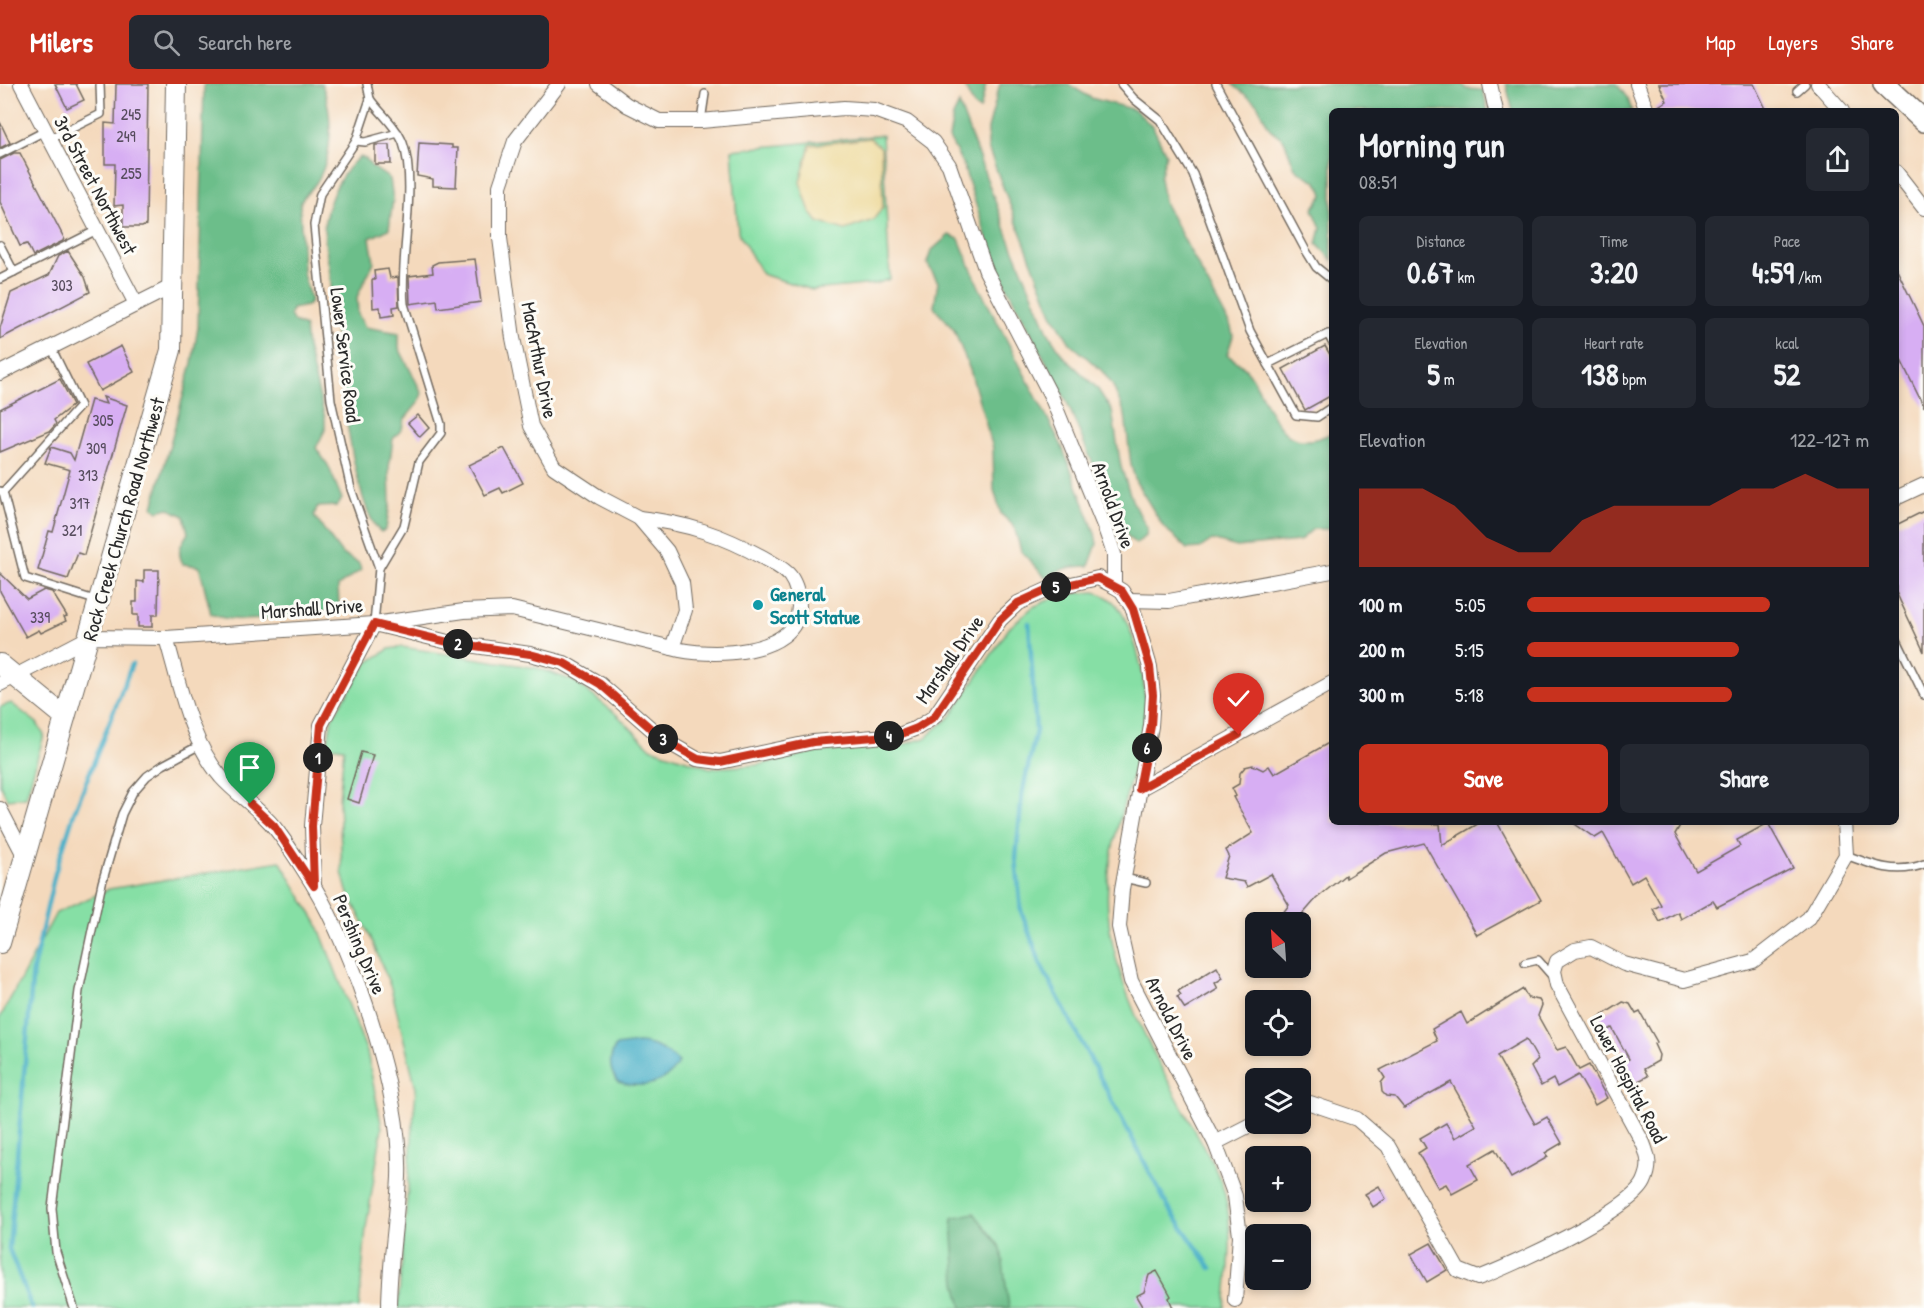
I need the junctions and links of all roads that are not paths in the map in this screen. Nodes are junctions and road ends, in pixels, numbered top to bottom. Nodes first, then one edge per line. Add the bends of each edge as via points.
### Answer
1 (21, 84) edge
2 (100, 84) edge
3 (176, 84) edge
4 (367, 84) edge
5 (559, 84) edge
6 (599, 84) edge
7 (1121, 84) edge
8 (1216, 84) edge
9 (1490, 84) edge
10 (1637, 84) edge
11 (1805, 84) edge
12 (1818, 84) edge
13 (1884, 84) edge
14 (1797, 92) dead end
15 (705, 94) dead end
16 (370, 99) junction
17 (1495, 108) edge
18 (1646, 108) edge
19 (1839, 108) edge
20 (701, 121) junction
21 (1924, 121) edge
22 (398, 133) junction
23 (48, 135) junction
24 (356, 141) junction
25 (0, 154) edge
26 (1899, 175) edge
27 (1924, 208) edge
28 (97, 230) junction
29 (0, 245) edge
30 (14, 272) junction
31 (1329, 278) edge
32 (0, 279) edge
33 (173, 286) junction
34 (136, 304) junction
35 (1329, 336) edge
36 (51, 346) junction
37 (1268, 364) junction
38 (0, 373) edge
39 (1329, 409) edge
40 (1924, 485) edge
41 (2, 492) edge
42 (1899, 497) edge
43 (639, 518) junction
44 (379, 568) junction
45 (1329, 572) edge
46 (1114, 586) junction
47 (1128, 600) junction
48 (99, 601) junction
49 (374, 624) junction
50 (90, 637) junction
51 (166, 638) junction
52 (1899, 644) edge
53 (672, 648) junction
54 (5, 675) edge
55 (1329, 685) edge
56 (1924, 695) edge
57 (65, 717) junction
58 (200, 745) junction
59 (1139, 789) junction
60 (0, 809) edge
61 (1844, 825) edge
62 (1846, 855) junction
63 (26, 859) junction
64 (1924, 864) edge
65 (1124, 878) junction
66 (1146, 883) dead end
67 (314, 886) junction
68 (5, 908) edge
69 (0, 943) edge
70 (1525, 963) dead end
71 (1556, 982) junction
72 (1311, 1102) edge
73 (1245, 1128) edge
74 (1215, 1143) junction
75 (1235, 1304) edge
76 (74, 1308) edge
77 (389, 1308) edge

1 - 23 street, 3rd Street Northwest
2 - 23 lane via 101,114
3 - 33 street, Rock Creek Church Road Northwest
4 - 16 lane
5 - 43 street, MacArthur Drive via 515,141 500,186 501,238 513,338 531,426 554,467
6 - 20 street, Arnold Drive via 627,105 659,121
7 - 37 lane via 1161,120 1193,174 1250,331
8 - 31 lane via 1305,249 1316,267
9 - 17 street
10 - 18 street
11 - 14 lane
12 - 19 street
13 - 21 main road
15 - 20 lane
16 - 22 lane
16 - 24 lane, Lower Service Road
20 - 46 street, Arnold Drive via 844,108 874,110 907,122 933,142 949,165 986,271 1051,396 1114,554
22 - 24 lane
22 - 44 lane via 406,161 408,194 404,304 436,401 441,433 419,462 404,526
23 - 25 lane
23 - 28 street, 3rd Street Northwest
24 - 44 lane, Lower Service Road via 320,194 314,225 332,400 351,489
26 - 27 street
28 - 30 lane
28 - 34 street, 3rd Street Northwest
29 - 30 lane
30 - 32 lane
33 - 34 street
33 - 48 street, Rock Creek Church Road Northwest via 167,364
34 - 36 street
35 - 37 lane
36 - 38 street
36 - 41 lane via 80,406
37 - 39 lane via 1296,415 1317,417
40 - 42 street
41 - 48 lane via 25,578
43 - 53 street, MacArthur Drive via 667,550 682,583 685,610
43 - 53 street via 702,529 747,549 791,576 798,592 797,619 779,641 710,655
44 - 49 lane, Lower Service Road
45 - 47 street via 1168,601
46 - 47 street, Arnold Drive
46 - 49 street, Marshall Drive via 1098,578 1049,589 1018,603 1000,620 934,717 917,728 899,735 813,742 720,762 698,759 664,740 600,684 564,663
47 - 59 street, Arnold Drive via 1150,667 1153,695
48 - 50 street, Rock Creek Church Road Northwest
49 - 51 street, Marshall Drive
49 - 53 street via 464,611 512,609
49 - 67 street via 321,725 312,826
50 - 51 street, Marshall Drive
50 - 54 street
50 - 57 street, Rock Creek Church Road Northwest
51 - 58 street, Pershing Drive
52 - 56 lane
54 - 57 street
55 - 59 street
57 - 63 street, Rock Creek Church Road Northwest
58 - 67 street, Pershing Drive via 221,777 274,826
58 - 76 lane via 147,776 133,792 122,814 102,883 79,991 52,1208 56,1252
59 - 65 street, Arnold Drive
60 - 63 street
61 - 62 street
62 - 64 lane via 1889,870
62 - 71 street via 1809,918 1753,961 1684,980 1624,964 1591,947 1581,947 1557,961
63 - 68 street, Rock Creek Church Road Northwest
65 - 66 lane
65 - 74 street, Arnold Drive via 1119,927 1131,981
67 - 77 street, Pershing Drive via 353,970 396,1115 399,1175
68 - 69 street, Rock Creek Church Road Northwest
70 - 71 lane via 1538,960
71 - 72 street, Lower Hospital Road via 1643,1143 1650,1164 1643,1185 1608,1214 1512,1265 1478,1278 1458,1270 1388,1146 1357,1119
73 - 74 street
74 - 75 street, Arnold Drive via 1235,1196 1240,1236

